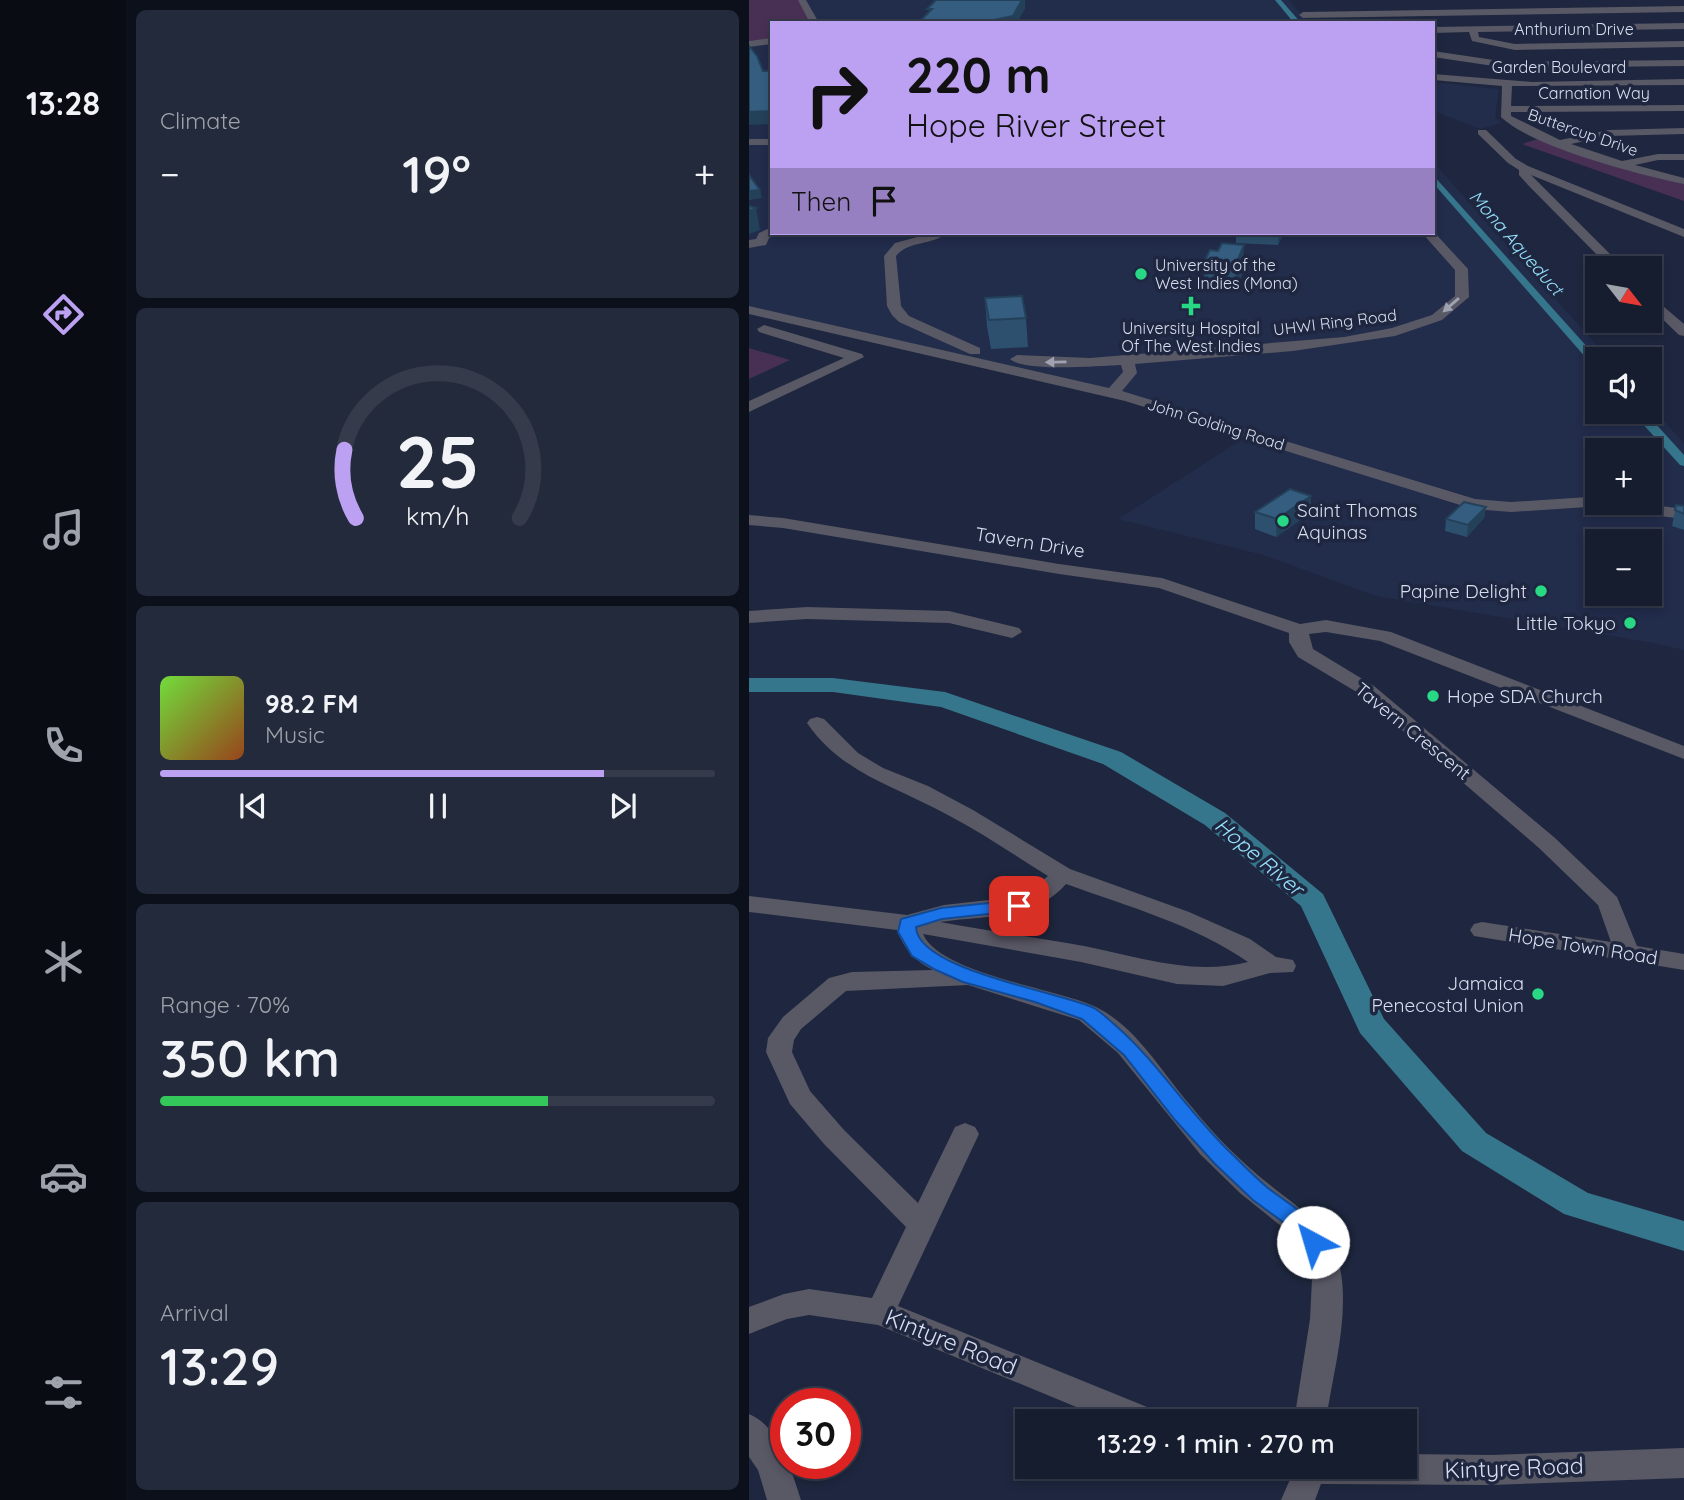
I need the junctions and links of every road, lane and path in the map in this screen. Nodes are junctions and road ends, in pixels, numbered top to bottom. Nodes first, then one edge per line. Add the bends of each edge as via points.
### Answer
1 (802, 0) edge
2 (1430, 0) edge
3 (1684, 9) edge
4 (1391, 13) junction
5 (1438, 13) junction
6 (1306, 14) edge
7 (814, 21) edge
8 (1395, 21) edge
9 (1684, 26) edge
10 (1472, 29) junction
11 (1435, 30) edge
12 (770, 41) edge
13 (749, 44) edge
14 (1684, 44) edge
15 (1435, 54) edge
16 (1684, 63) edge
17 (1435, 78) edge
18 (1684, 83) edge
19 (1507, 85) junction
20 (1684, 108) edge
21 (1505, 109) junction
22 (1684, 131) edge
23 (1482, 132) dead end
24 (749, 142) edge
25 (770, 142) edge
26 (1560, 143) junction
27 (1684, 157) edge
28 (1624, 164) junction
29 (1524, 168) junction
30 (1684, 181) edge
31 (770, 232) edge
32 (1684, 233) edge
33 (940, 235) edge
34 (1430, 235) edge
35 (749, 244) edge
36 (1606, 256) edge
37 (749, 310) edge
38 (1663, 312) edge
39 (786, 319) junction
40 (764, 329) junction
41 (1684, 332) edge
42 (749, 337) edge
43 (1116, 359) junction
44 (1091, 388) junction
45 (1112, 393) junction
46 (749, 407) edge
47 (1684, 514) edge
48 (749, 520) edge
49 (749, 617) edge
50 (1299, 630) junction
51 (1012, 632) dead end
52 (817, 723) dead end
53 (1684, 753) edge
54 (1062, 874) junction
55 (749, 904) edge
56 (907, 923) junction
57 (1482, 930) dead end
58 (1627, 953) junction
59 (1684, 962) edge
60 (970, 978) junction
61 (965, 1134) dead end
62 (920, 1223) junction
63 (880, 1312) junction
64 (749, 1321) edge
65 (1117, 1409) edge
66 (1312, 1409) edge
67 (749, 1429) edge
68 (1684, 1463) edge
69 (1417, 1469) edge
70 (1305, 1479) edge
71 (784, 1500) edge
72 (1298, 1500) edge

1 - 7 street
2 - 5 street
3 - 5 street
4 - 5 street
4 - 6 street
4 - 8 street
9 - 10 street
10 - 11 street
10 - 14 street, Anthurium Drive via 1475,39 1515,47
12 - 13 street
15 - 16 street via 1507,65
17 - 19 street, Garden Boulevard
18 - 19 street, Garden Boulevard
19 - 21 street, Buttercup Drive
20 - 21 street, Carnation Way
21 - 26 street, Buttercup Drive via 1514,125
22 - 26 street via 1609,133
23 - 29 street
24 - 25 street
26 - 28 street, Buttercup Drive
27 - 28 street
28 - 30 street, Buttercup Drive
29 - 32 street
29 - 36 street via 1532,183
31 - 35 street via 762,242
43 -> 33 street, UHWI Ring Road via 1032,362 961,346 904,319 894,306 890,256 898,246
34 -> 43 street, UHWI Ring Road via 1454,255 1465,283 1452,308 1411,329 1321,345
37 - 39 street, John Golding Road
38 - 41 street
39 - 40 street
39 - 44 street, John Golding Road
40 - 42 street
40 - 46 street via 857,357
43 - 44 street via 1117,373
43 - 45 street via 1128,363 1130,373
44 - 45 street, John Golding Road
45 - 47 street, John Golding Road via 1473,504 1511,507 1588,502
48 - 50 street, Tavern Drive via 1162,583
49 - 51 street via 807,613 949,617
50 - 53 street via 1326,626 1384,636
50 - 58 street, Tavern Crescent via 1305,653 1367,690 1547,843 1609,902
52 - 54 street via 851,757 875,773 965,815
54 - 56 street via 1052,888 1019,906 941,914
54 - 56 street via 1181,918 1277,966 1223,977 1177,975
55 - 56 street
56 - 60 street via 909,939 919,951
57 - 58 street, Hope Town Road
58 - 59 street, Hope Town Road
60 - 62 street via 838,984 781,1038 779,1052 799,1097
60 - 66 street via 1089,1014 1131,1050 1222,1158 1302,1223 1324,1261 1326,1307
61 - 62 street
62 - 63 street
63 - 64 street, Kintyre Road via 809,1302
63 - 65 street, Kintyre Road
67 - 71 street via 772,1462
68 - 69 street, Kintyre Road
70 - 72 street

